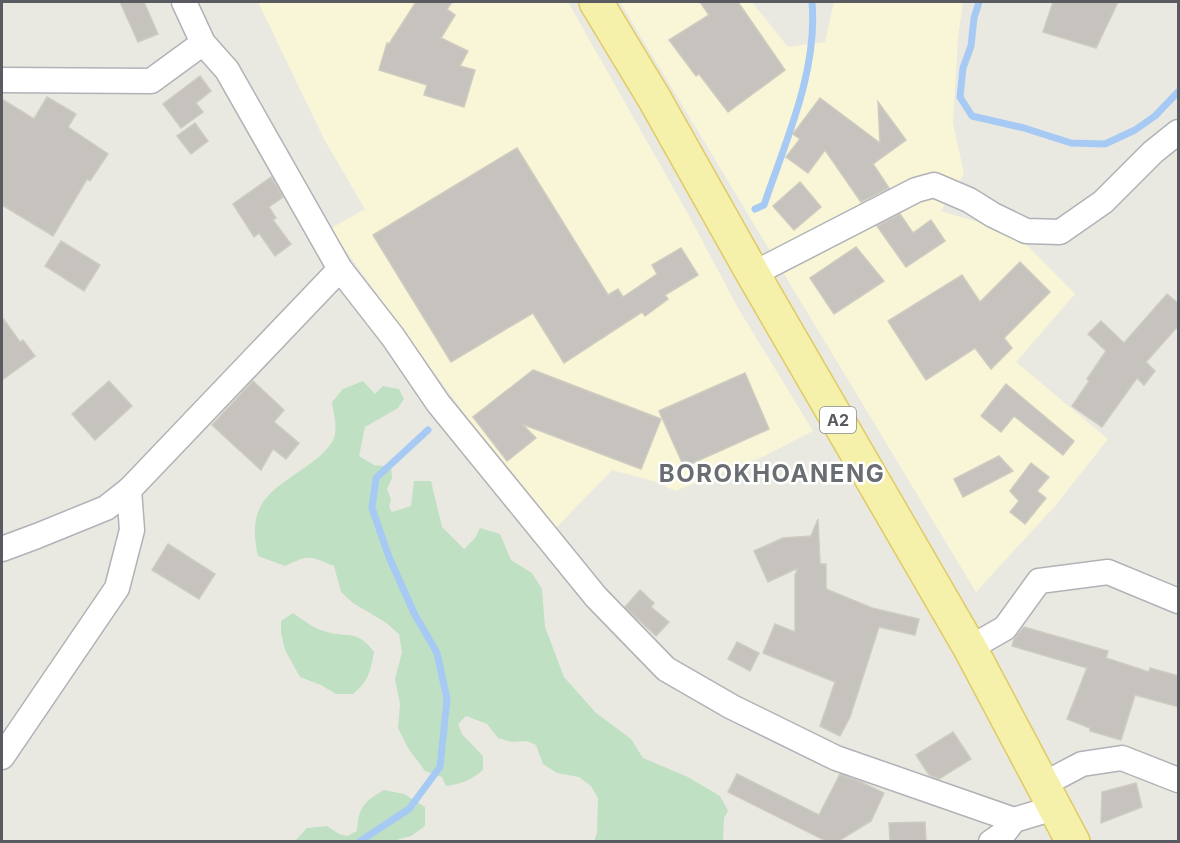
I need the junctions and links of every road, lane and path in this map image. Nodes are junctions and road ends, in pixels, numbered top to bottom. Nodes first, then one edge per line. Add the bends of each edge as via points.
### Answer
1 (184, 2) edge
2 (596, 2) edge
3 (203, 43) junction
4 (2, 80) edge
5 (1179, 132) edge
6 (340, 269) junction
7 (753, 274) junction
8 (129, 490) junction
9 (2, 549) edge
10 (1179, 601) edge
11 (970, 648) junction
12 (2, 757) edge
13 (1179, 780) edge
14 (1049, 796) junction
15 (1014, 820) junction
16 (991, 842) edge
17 (1073, 842) edge

1 - 3 street
2 - 7 main road, A2
3 - 4 street via 151,81
3 - 6 street via 227,70
5 - 7 street via 1103,202 1060,232 1026,231 934,185 916,190
6 - 8 street
6 - 15 street via 438,403 588,588 666,669 732,707 837,758
7 - 11 main road, A2
8 - 9 street via 106,508
8 - 12 street via 132,530 117,588
10 - 11 street via 1108,572 1039,581 1005,628
11 - 14 main road, A2
13 - 14 street via 1122,758 1082,764
14 - 15 street
14 - 17 main road, A2
15 - 16 street

